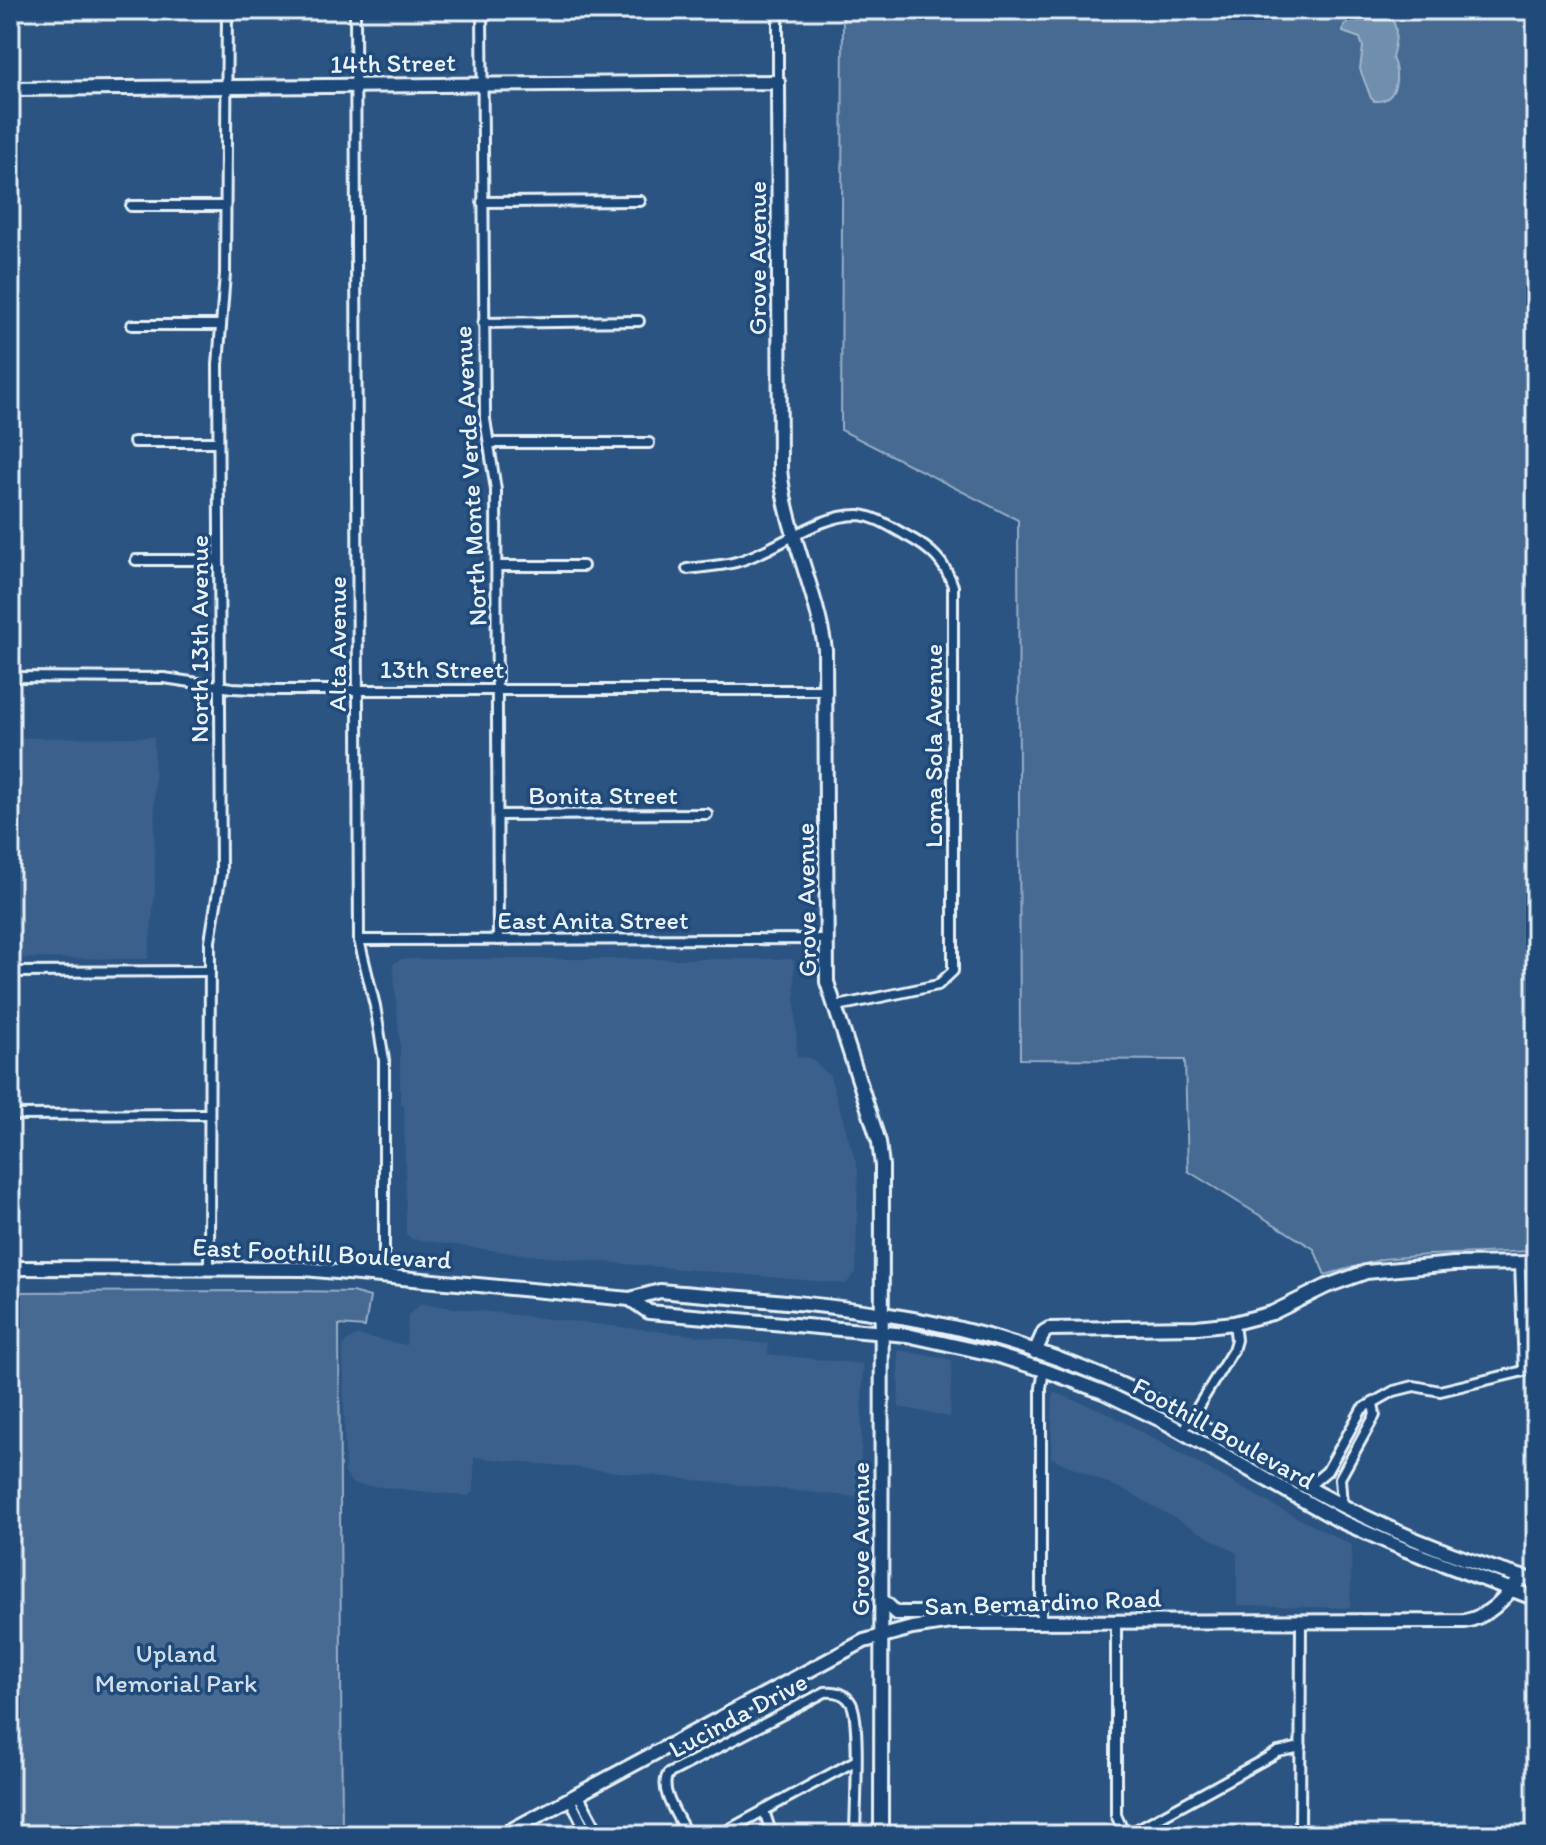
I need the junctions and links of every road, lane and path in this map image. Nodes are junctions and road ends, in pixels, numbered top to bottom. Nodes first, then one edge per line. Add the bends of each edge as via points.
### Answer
1 (227, 10) edge
2 (355, 10) edge
3 (482, 10) edge
4 (778, 10) edge
5 (778, 82) junction
6 (482, 84) junction
7 (356, 87) junction
8 (226, 88) junction
9 (10, 89) edge
10 (640, 201) dead end
11 (482, 202) junction
12 (131, 206) dead end
13 (225, 206) junction
14 (639, 321) dead end
15 (483, 323) junction
16 (132, 325) dead end
17 (221, 325) junction
18 (134, 442) dead end
19 (218, 442) junction
20 (489, 443) junction
21 (649, 443) dead end
22 (794, 538) junction
23 (136, 560) dead end
24 (219, 560) junction
25 (497, 566) junction
26 (583, 566) dead end
27 (687, 569) dead end
28 (10, 677) edge
29 (219, 686) junction
30 (497, 688) junction
31 (357, 689) junction
32 (827, 690) junction
33 (707, 814) dead end
34 (499, 815) junction
35 (828, 939) junction
36 (359, 940) junction
37 (498, 940) junction
38 (210, 971) junction
39 (10, 972) edge
40 (833, 1007) junction
41 (208, 1114) junction
42 (10, 1115) edge
43 (1520, 1263) junction
44 (1536, 1263) edge
45 (209, 1267) junction
46 (10, 1268) edge
47 (384, 1276) junction
48 (630, 1299) junction
49 (882, 1313) junction
50 (1234, 1323) junction
51 (882, 1333) junction
52 (1035, 1352) junction
53 (1536, 1368) edge
54 (1044, 1370) junction
55 (1524, 1370) junction
56 (1373, 1403) junction
57 (1356, 1421) junction
58 (1186, 1426) junction
59 (1368, 1428) junction
60 (1327, 1471) junction
61 (1340, 1478) junction
62 (1308, 1487) junction
63 (1342, 1505) junction
64 (1522, 1577) junction
65 (1536, 1581) edge
66 (1511, 1590) junction
67 (1536, 1599) edge
68 (882, 1600) junction
69 (1301, 1620) junction
70 (1116, 1621) junction
71 (951, 1622) junction
72 (1041, 1622) junction
73 (882, 1635) junction
74 (1301, 1747) junction
75 (855, 1761) junction
76 (574, 1797) junction
77 (764, 1811) junction
78 (502, 1835) edge
79 (588, 1835) edge
80 (600, 1835) edge
81 (687, 1835) edge
82 (719, 1835) edge
83 (772, 1835) edge
84 (855, 1835) edge
85 (881, 1835) edge
86 (1126, 1835) edge
87 (1300, 1835) edge

1 - 8 street, North 13th Avenue
2 - 7 street, Alta Avenue
3 - 6 street, North Monte Verde Avenue
4 - 5 street, Grove Avenue
5 - 6 street, 14th Street
5 - 22 street, Grove Avenue via 780,469
6 - 7 street, 14th Street
6 - 11 street, North Monte Verde Avenue
7 - 8 street, 14th Street
7 - 31 street, Alta Avenue
8 - 9 street, 14th Street
8 - 13 street, North 13th Avenue
10 - 11 street
11 - 15 street, North Monte Verde Avenue
12 - 13 street
13 - 17 street, North 13th Avenue
14 - 15 street
15 - 20 street, North Monte Verde Avenue
16 - 17 street
17 - 19 street, North 13th Avenue
18 - 19 street
19 - 24 street, North 13th Avenue
20 - 21 street
20 - 25 street, North Monte Verde Avenue
22 - 27 street, Loma Sola Avenue via 736,562
22 - 32 street, Grove Avenue via 821,619
22 - 40 street, Loma Sola Avenue via 836,518 861,515 939,557 953,586 953,971 938,985
23 - 24 street
24 - 29 street, North 13th Avenue
25 - 26 street
25 - 30 street, North Monte Verde Avenue
28 - 29 street, 13th Street via 164,678
29 - 31 street, 13th Street
29 - 38 street, North 13th Avenue via 221,873
30 - 31 street, 13th Street
30 - 32 street, 13th Street
30 - 34 street, North Monte Verde Avenue
31 - 36 street, Alta Avenue
32 - 35 street, Grove Avenue
33 - 34 street, Bonita Street
34 - 37 street, North Monte Verde Avenue
35 - 37 street, East Anita Street
35 - 40 street, Grove Avenue via 827,982
36 - 37 street, East Anita Street
36 - 47 street, Alta Avenue via 384,1060
38 - 39 street
38 - 41 street, North 13th Avenue
40 - 49 street, Grove Avenue via 879,1142
41 - 42 street
41 - 45 street, North 13th Avenue
43 - 44 street
43 - 50 street via 1366,1272 1272,1313
43 - 55 street
45 - 46 street, East Foothill Boulevard
45 - 47 street, East Foothill Boulevard
47 - 48 street, East Foothill Boulevard
48 - 49 street, East Foothill Boulevard via 660,1291
48 - 51 street, East Foothill Boulevard via 649,1312
49 - 51 street, Grove Avenue
49 - 52 street, Foothill Boulevard
50 - 52 street via 1056,1327 1044,1332
50 - 58 street via 1233,1350
51 - 54 street, Foothill Boulevard via 937,1340
51 - 68 street, Grove Avenue
52 - 58 street, Foothill Boulevard via 1122,1385
53 - 55 street
54 - 58 street, Foothill Boulevard
54 - 72 street
55 - 56 street via 1440,1391 1414,1386
56 - 57 street
56 - 59 street via 1375,1415
57 - 59 street
57 - 60 street
58 - 62 street, Foothill Boulevard
58 - 66 street, Foothill Boulevard via 1340,1521
59 - 61 street
60 - 61 street
60 - 62 street
61 - 63 street
62 - 63 street, Foothill Boulevard
63 - 64 street, Foothill Boulevard via 1426,1543
64 - 65 street, Foothill Boulevard
64 - 66 street, San Bernardino Road
66 - 67 street, Foothill Boulevard
66 - 69 street, San Bernardino Road via 1490,1611 1465,1621
68 - 71 street via 896,1613 933,1613
68 - 73 street, Grove Avenue
69 - 70 street, San Bernardino Road
69 - 74 street
70 - 72 street, San Bernardino Road
70 - 86 street via 1116,1815
71 - 72 street, San Bernardino Road
71 - 73 street, San Bernardino Road
73 - 76 street, San Bernardino Road
73 - 85 street, Grove Avenue
74 - 86 street via 1278,1752
74 - 87 street
75 - 77 street
75 - 81 street, Lucinda Drive via 853,1705 845,1695 825,1692 668,1774 665,1790
75 - 84 street, Lucinda Drive
76 - 78 street, San Bernardino Road
76 - 79 street
76 - 80 street
77 - 82 street
77 - 83 street

